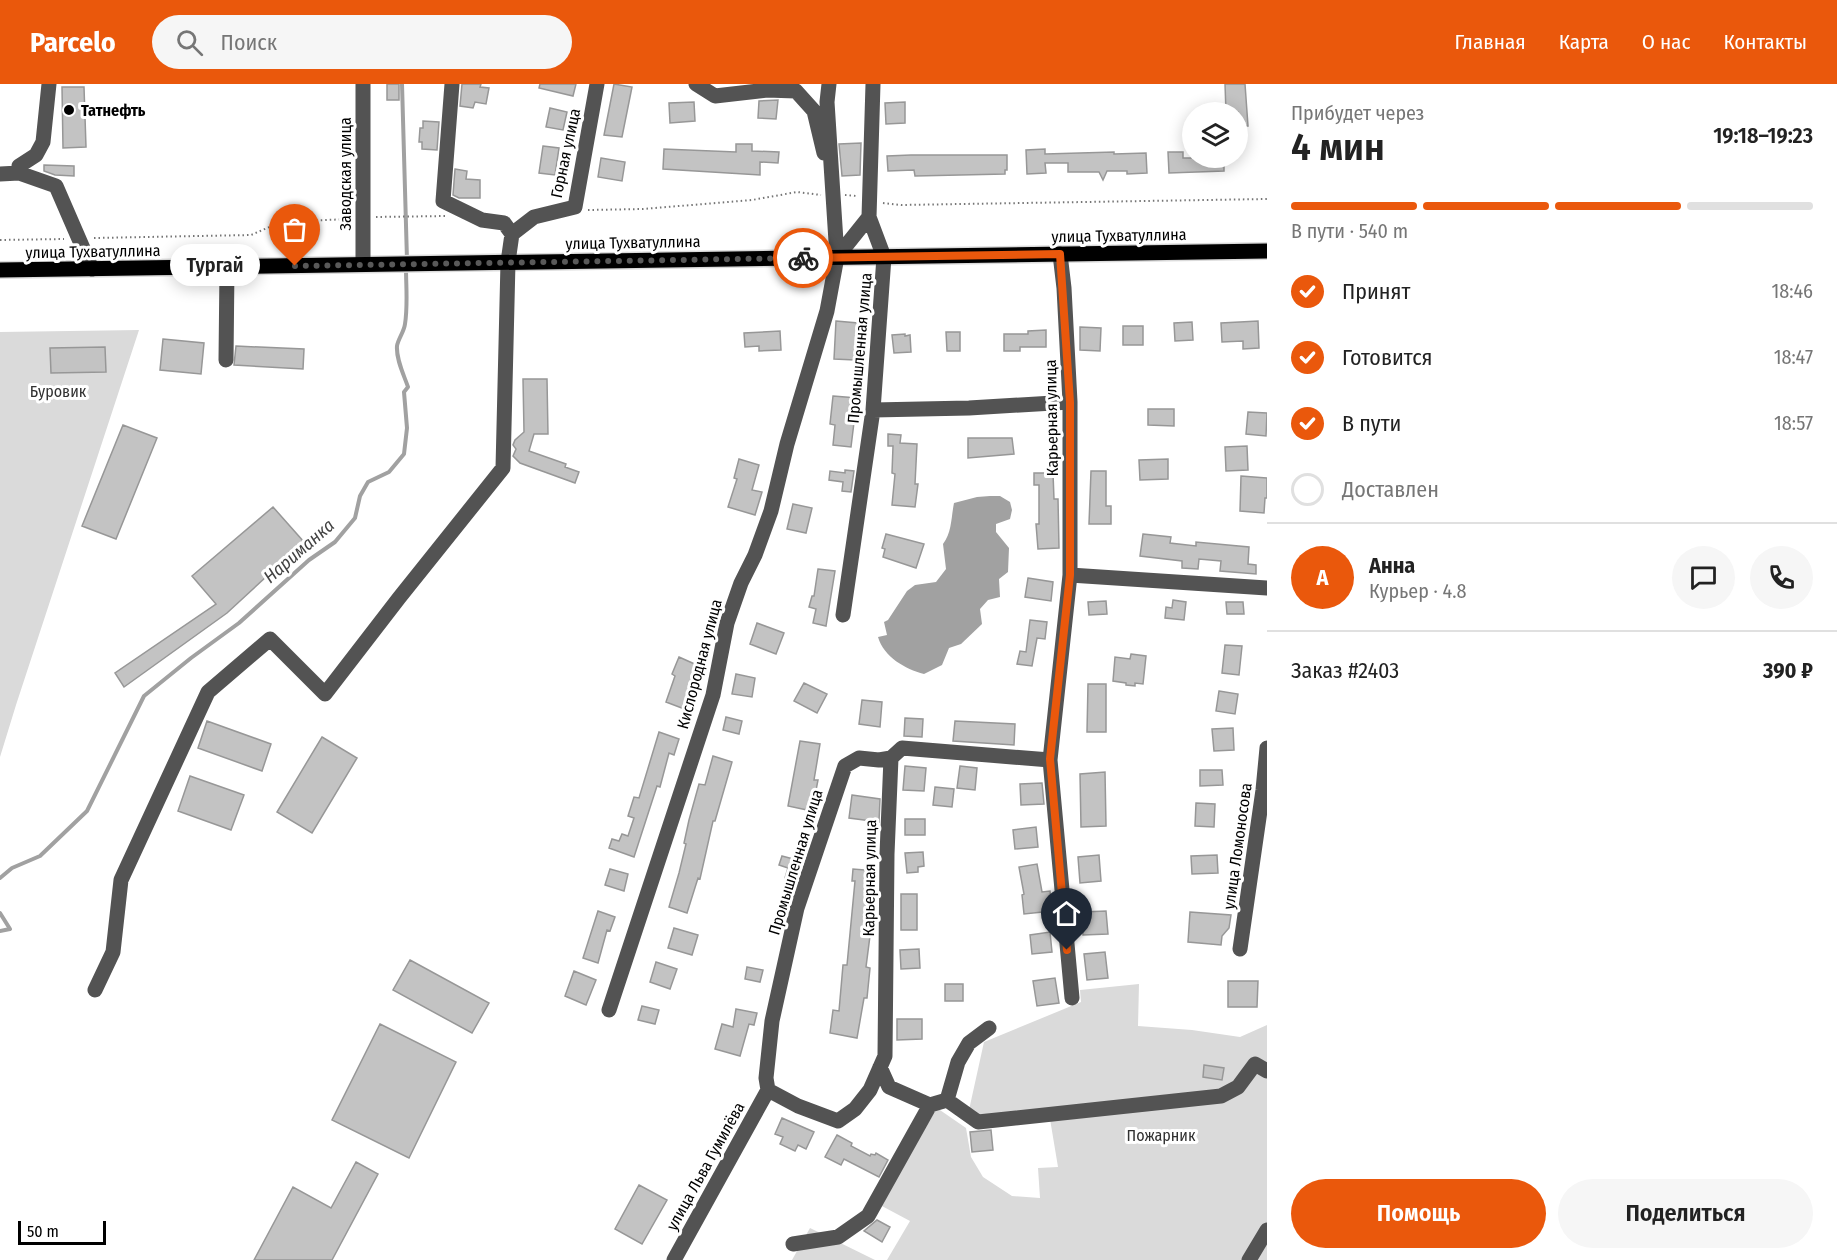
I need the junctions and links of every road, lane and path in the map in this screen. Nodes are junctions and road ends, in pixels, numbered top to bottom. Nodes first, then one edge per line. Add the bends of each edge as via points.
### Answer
1 (49, 84) edge
2 (363, 84) edge
3 (452, 84) edge
4 (597, 84) edge
5 (696, 84) edge
6 (829, 84) edge
7 (873, 84) edge
8 (831, 159) junction
9 (19, 172) junction
10 (0, 174) edge
11 (833, 195) junction
12 (870, 199) junction
13 (1267, 199) edge
14 (561, 211) junction
15 (474, 216) junction
16 (363, 217) junction
17 (870, 217) junction
18 (512, 234) junction
19 (79, 238) junction
20 (0, 240) edge
21 (1267, 251) edge
22 (1060, 254) junction
23 (884, 256) junction
24 (837, 257) junction
25 (508, 262) junction
26 (371, 264) junction
27 (227, 267) junction
28 (92, 269) junction
29 (0, 270) edge
30 (226, 360) dead end
31 (1070, 402) junction
32 (873, 410) junction
33 (1070, 575) junction
34 (1267, 588) edge
35 (843, 615) dead end
36 (1267, 748) edge
37 (891, 758) junction
38 (1050, 759) junction
39 (1240, 949) dead end
40 (95, 990) dead end
41 (1072, 998) dead end
42 (609, 1010) dead end
43 (989, 1028) dead end
44 (880, 1067) junction
45 (1267, 1071) edge
46 (768, 1090) junction
47 (947, 1100) junction
48 (930, 1105) junction
49 (1267, 1230) edge
50 (793, 1244) dead end
51 (674, 1260) edge
52 (1249, 1260) edge

1 - 9 street via 43,142
2 - 16 street, Заводская улица
3 - 15 street via 443,201
4 - 14 street, Горная улица via 575,207
5 - 8 street via 715,96 796,91 814,111 822,151
6 - 8 street
7 - 12 street, Промышленная улица
8 - 11 street
9 - 10 street
9 - 19 street via 56,186
11 - 12 path
11 - 14 path via 797,192 643,209
11 - 24 street
12 - 13 path via 901,205
12 - 17 street, Промышленная улица
14 - 18 street, Горная улица via 534,217
15 - 16 path
15 - 18 street via 504,223
16 - 19 path via 281,222 251,235
16 - 26 street, Заводская улица
17 - 23 street, Промышленная улица
17 - 24 street
18 - 25 street
19 - 20 path
19 - 28 street
21 - 22 main road, улица Тухватуллина
22 - 23 main road, улица Тухватуллина
22 - 31 street, Карьерная улица
23 - 24 main road, улица Тухватуллина
23 - 32 street, Промышленная улица
24 - 25 main road, улица Тухватуллина
24 - 42 street, Кислородная улица via 827,311 771,511 727,623 713,695
25 - 26 main road, улица Тухватуллина
25 - 40 street via 503,468 325,694 270,639 208,692 121,880 113,952
26 - 27 main road, улица Тухватуллина
27 - 28 main road, улица Тухватуллина
27 - 30 street
28 - 29 main road, улица Тухватуллина
31 - 32 street
31 - 33 street, Карьерная улица
32 - 35 street, Промышленная улица
33 - 34 street
33 - 38 street, Карьерная улица
36 - 39 street, улица Ломоносова
37 - 38 street via 902,748
37 - 44 street, Карьерная улица via 885,1056
37 - 46 street, Промышленная улица via 859,758 845,766 797,908 772,1021
38 - 41 street, Карьерная улица
43 - 47 street via 969,1043 958,1062
44 - 46 street, Карьерная улица via 870,1090 855,1109 838,1120 816,1114
44 - 48 street via 889,1087
45 - 47 street via 1255,1064 1239,1088 1221,1096 978,1122
46 - 51 street, улица Льва Гумилёва
47 - 48 street
48 - 50 street via 868,1215 838,1237
49 - 52 street

